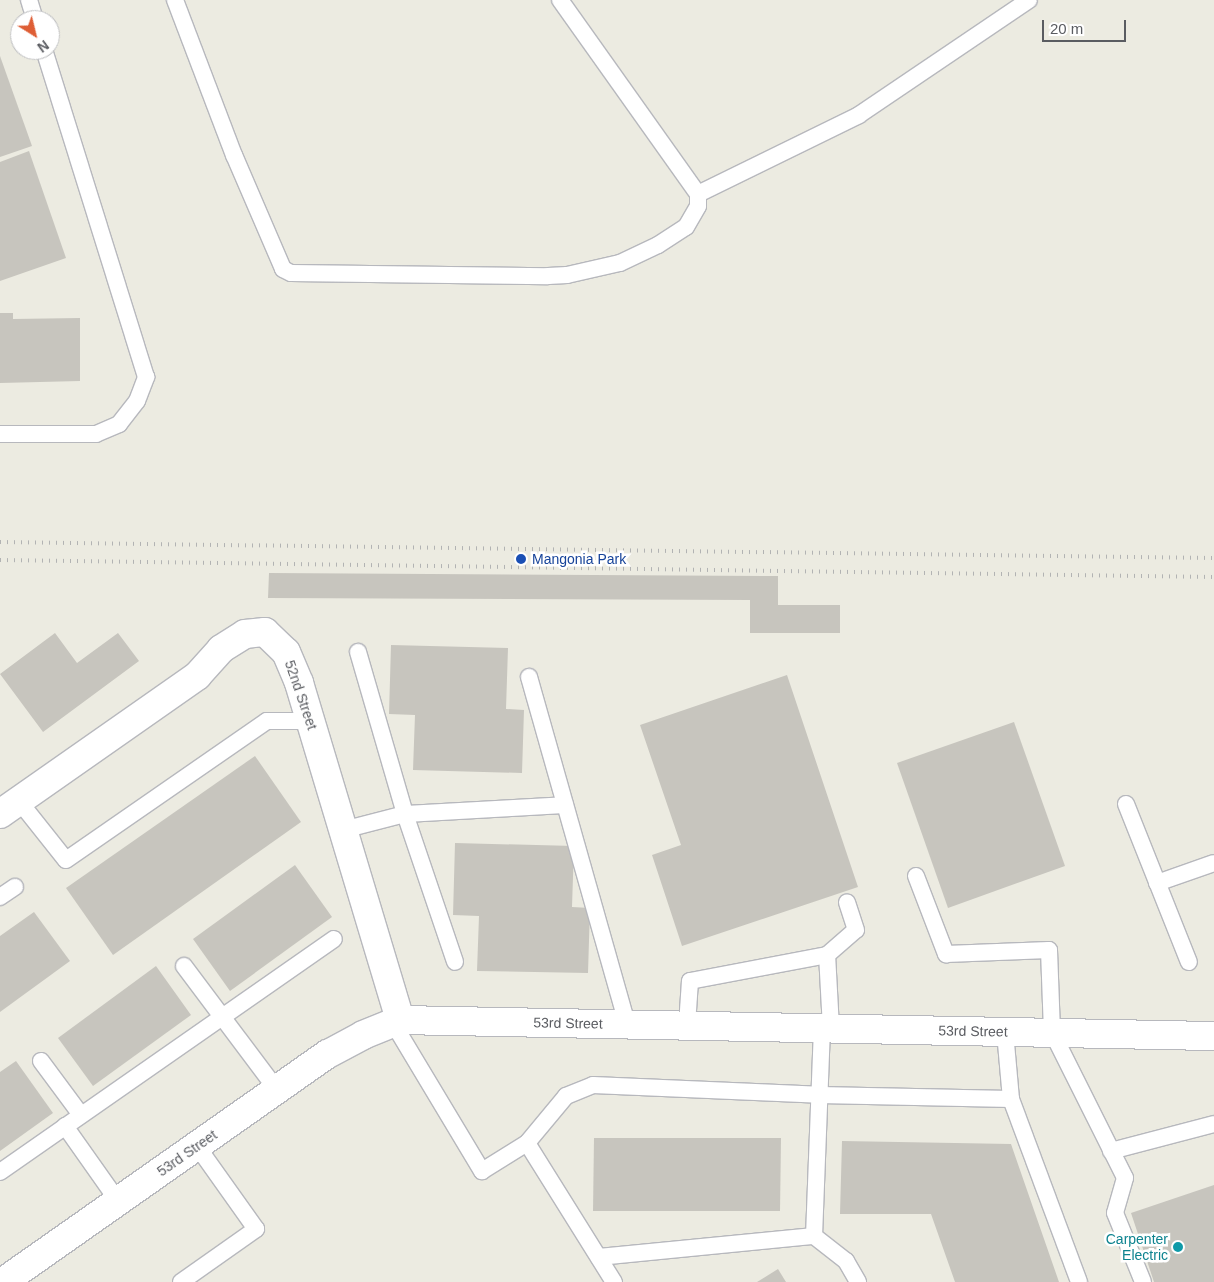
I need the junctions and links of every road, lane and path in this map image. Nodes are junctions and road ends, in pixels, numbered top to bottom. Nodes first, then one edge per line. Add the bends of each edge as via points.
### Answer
1 (174, 0) edge
2 (560, 0) edge
3 (1029, 0) edge
4 (47, 60) edge
5 (698, 194) junction
6 (0, 434) edge
7 (358, 652) dead end
8 (529, 677) dead end
9 (310, 721) junction
10 (1126, 804) dead end
11 (565, 805) junction
12 (10, 808) edge
13 (405, 814) junction
14 (343, 830) junction
15 (1214, 862) edge
16 (916, 876) dead end
17 (1158, 883) junction
18 (15, 886) dead end
19 (0, 897) edge
20 (847, 902) dead end
21 (334, 939) dead end
22 (827, 955) junction
23 (455, 962) dead end
24 (1189, 962) dead end
25 (184, 966) dead end
26 (222, 1017) junction
27 (396, 1021) junction
28 (627, 1024) junction
29 (687, 1025) junction
30 (826, 1028) junction
31 (1005, 1032) junction
32 (1052, 1032) junction
33 (1214, 1036) edge
34 (41, 1061) dead end
35 (277, 1090) junction
36 (819, 1095) junction
37 (1011, 1099) junction
38 (81, 1115) junction
39 (1214, 1124) edge
40 (65, 1126) junction
41 (527, 1143) junction
42 (197, 1146) junction
43 (1111, 1152) junction
44 (0, 1172) edge
45 (118, 1201) junction
46 (814, 1236) junction
47 (598, 1257) junction
48 (19, 1277) edge
49 (181, 1282) edge
50 (614, 1282) edge
51 (858, 1282) edge
52 (1079, 1282) edge
53 (1143, 1282) edge

1 - 5 lane via 241,172 283,269 292,273 567,275 620,263 658,245 686,227 698,206
2 - 5 lane
3 - 5 lane via 859,115
4 - 6 lane via 146,377 137,401 119,424 96,434
7 - 13 lane
8 - 11 lane
9 - 12 lane via 267,721 66,860
9 - 12 street, 52nd Street via 286,652 265,632 245,634 221,649 197,676
9 - 14 street, 52nd Street
10 - 17 lane
11 - 13 lane
11 - 28 lane
13 - 14 lane
13 - 23 lane
14 - 27 street, 52nd Street
15 - 17 lane
16 - 32 lane via 946,954 1049,950
17 - 24 lane
18 - 19 lane
20 - 22 lane via 856,930
21 - 26 lane
22 - 29 lane via 690,981
22 - 30 lane
25 - 26 lane
26 - 35 lane
26 - 38 lane
27 - 28 street, 53rd Street
27 - 35 street, 53rd Street via 328,1054
27 - 41 lane via 482,1171
28 - 29 street, 53rd Street
29 - 30 street, 53rd Street
30 - 31 street, 53rd Street
30 - 36 lane
31 - 32 street, 53rd Street
31 - 37 lane
32 - 33 street, 53rd Street
32 - 43 lane
34 - 38 lane
35 - 42 street, 53rd Street
36 - 37 lane
36 - 41 lane via 594,1084 566,1096
36 - 46 lane
37 - 52 lane
38 - 40 lane
39 - 43 lane
40 - 44 lane
40 - 45 lane
41 - 47 lane
42 - 45 street, 53rd Street
42 - 49 lane via 256,1229
43 - 53 lane via 1125,1178 1115,1214
45 - 48 street, 53rd Street
46 - 47 lane
46 - 51 lane via 846,1260
47 - 50 lane

